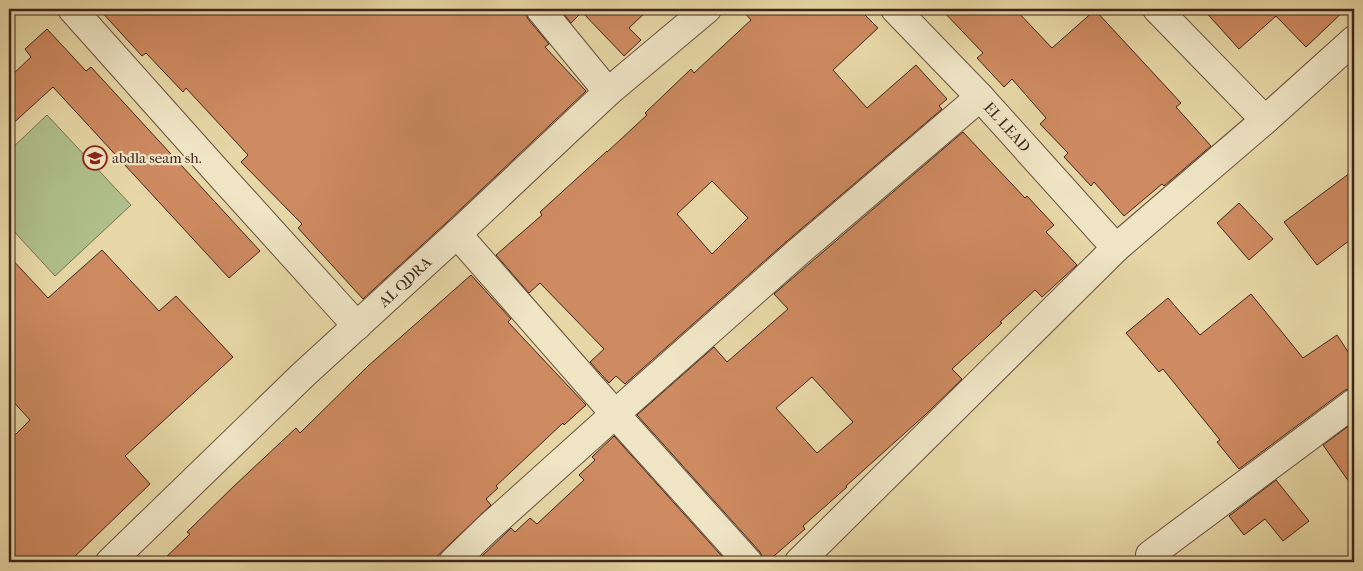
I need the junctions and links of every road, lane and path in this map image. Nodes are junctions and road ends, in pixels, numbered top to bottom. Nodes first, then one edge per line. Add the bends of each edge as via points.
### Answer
1 (72, 9) edge
2 (540, 9) edge
3 (706, 9) edge
4 (895, 9) edge
5 (1158, 9) edge
6 (1354, 40) edge
7 (608, 92) junction
8 (980, 97) junction
9 (1265, 120) junction
10 (457, 234) junction
11 (1116, 248) junction
12 (357, 326) junction
13 (1354, 403) edge
14 (615, 414) junction
15 (110, 562) edge
16 (453, 562) edge
17 (748, 562) edge
18 (799, 562) edge
19 (1153, 562) edge

1 - 12 street
2 - 7 street
3 - 7 street, AL QDRA
4 - 8 street, EL LEAD
5 - 9 street
6 - 9 street
7 - 10 street, AL QDRA
8 - 11 street, EL LEAD
8 - 14 street
9 - 11 street
10 - 12 street, AL QDRA
10 - 14 street
11 - 18 street
12 - 15 street, AL QDRA
13 - 19 street via 1150,555
14 - 16 street
14 - 17 street

